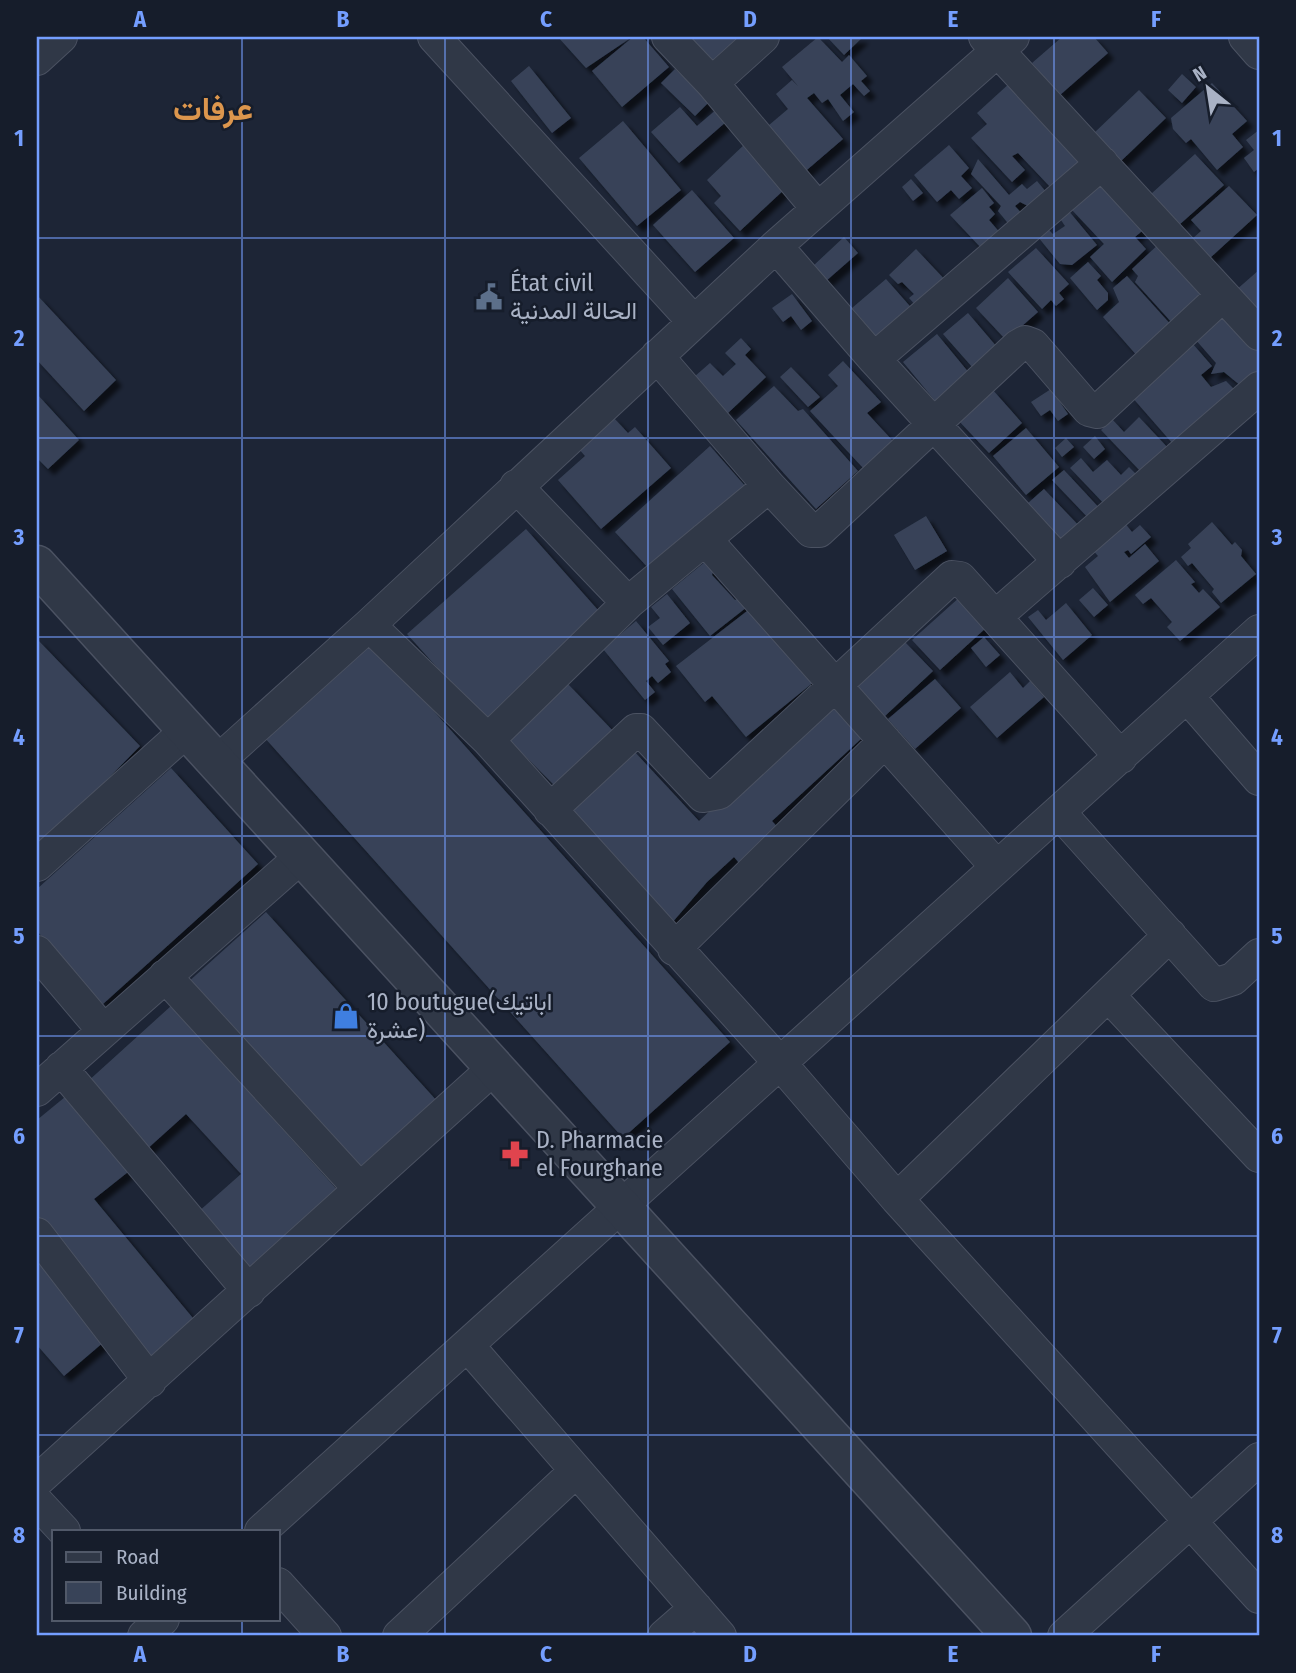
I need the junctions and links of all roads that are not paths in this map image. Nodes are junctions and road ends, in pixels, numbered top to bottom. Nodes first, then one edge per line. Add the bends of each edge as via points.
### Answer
1 (61, 37) edge
2 (434, 37) edge
3 (668, 37) edge
4 (763, 37) edge
5 (1245, 37) edge
6 (998, 42) edge
7 (1259, 53) edge
8 (37, 59) edge
9 (712, 83) junction
10 (1102, 163) junction
11 (818, 209) junction
12 (776, 246) junction
13 (1223, 295) junction
14 (694, 322) junction
15 (1259, 334) edge
16 (657, 356) junction
17 (874, 359) junction
18 (1259, 388) edge
19 (934, 424) junction
20 (516, 486) junction
21 (769, 486) junction
22 (705, 539) junction
23 (1060, 562) junction
24 (37, 565) edge
25 (628, 603) junction
26 (995, 617) junction
27 (369, 625) junction
28 (1259, 631) edge
29 (835, 685) junction
30 (1187, 696) junction
31 (186, 731) junction
32 (488, 740) junction
33 (885, 741) junction
34 (1121, 757) junction
35 (216, 763) junction
36 (1259, 779) edge
37 (550, 810) junction
38 (1059, 811) junction
39 (302, 856) junction
40 (38, 862) edge
41 (997, 867) junction
42 (1170, 935) junction
43 (674, 949) junction
44 (37, 952) edge
45 (1259, 955) edge
46 (165, 976) junction
47 (1108, 995) junction
48 (103, 1030) junction
49 (780, 1063) junction
50 (61, 1068) junction
51 (494, 1068) junction
52 (37, 1090) edge
53 (1259, 1156) edge
54 (360, 1189) junction
55 (897, 1199) junction
56 (622, 1206) junction
57 (37, 1234) edge
58 (249, 1291) junction
59 (469, 1347) junction
60 (150, 1381) junction
61 (1259, 1459) edge
62 (576, 1471) junction
63 (37, 1481) edge
64 (37, 1502) edge
65 (1190, 1522) junction
66 (63, 1530) edge
67 (262, 1530) edge
68 (280, 1586) edge
69 (1259, 1597) edge
70 (696, 1608) junction
71 (325, 1636) edge
72 (399, 1636) edge
73 (664, 1636) edge
74 (720, 1636) edge
75 (1012, 1636) edge
76 (1064, 1636) edge

1 - 8 street
2 - 14 street
3 - 9 street
4 - 9 street
5 - 7 street
6 - 10 street
6 - 11 street
9 - 11 street
10 - 13 street
10 - 17 street
11 - 12 street
12 - 14 street
12 - 17 street
13 - 15 street
13 - 19 street via 1097,412 1089,410 1033,345 1025,342
14 - 16 street
16 - 20 street
16 - 21 street
17 - 19 street
18 - 23 street
19 - 21 street via 819,531 811,531
19 - 23 street
20 - 25 street
20 - 27 street
21 - 22 street
22 - 25 street
22 - 29 street
23 - 26 street
24 - 31 street
25 - 32 street
26 - 29 street via 960,579 952,577
26 - 34 street
27 - 32 street
27 - 35 street
28 - 30 street
29 - 33 street
29 - 37 street via 719,793 703,796 641,730 636,730
30 - 34 street
30 - 36 street
31 - 35 street
31 - 40 street
32 - 37 street
33 - 41 street
33 - 43 street
34 - 38 street
35 - 39 street
37 - 43 street
38 - 41 street
38 - 42 street
39 - 46 street
39 - 51 street
41 - 49 street
42 - 45 street via 1214,985 1233,979
42 - 47 street
43 - 49 street
44 - 48 street
46 - 48 street
46 - 54 street
47 - 53 street
47 - 55 street
48 - 50 street
49 - 55 street
49 - 56 street
50 - 52 street
50 - 58 street
51 - 54 street
51 - 56 street
54 - 58 street
55 - 65 street
56 - 59 street
56 - 75 street
57 - 60 street
58 - 60 street
59 - 62 street
59 - 67 street
60 - 63 street
61 - 65 street
62 - 70 street
62 - 72 street
64 - 66 street
65 - 69 street
65 - 76 street
68 - 71 street
70 - 73 street
70 - 74 street

